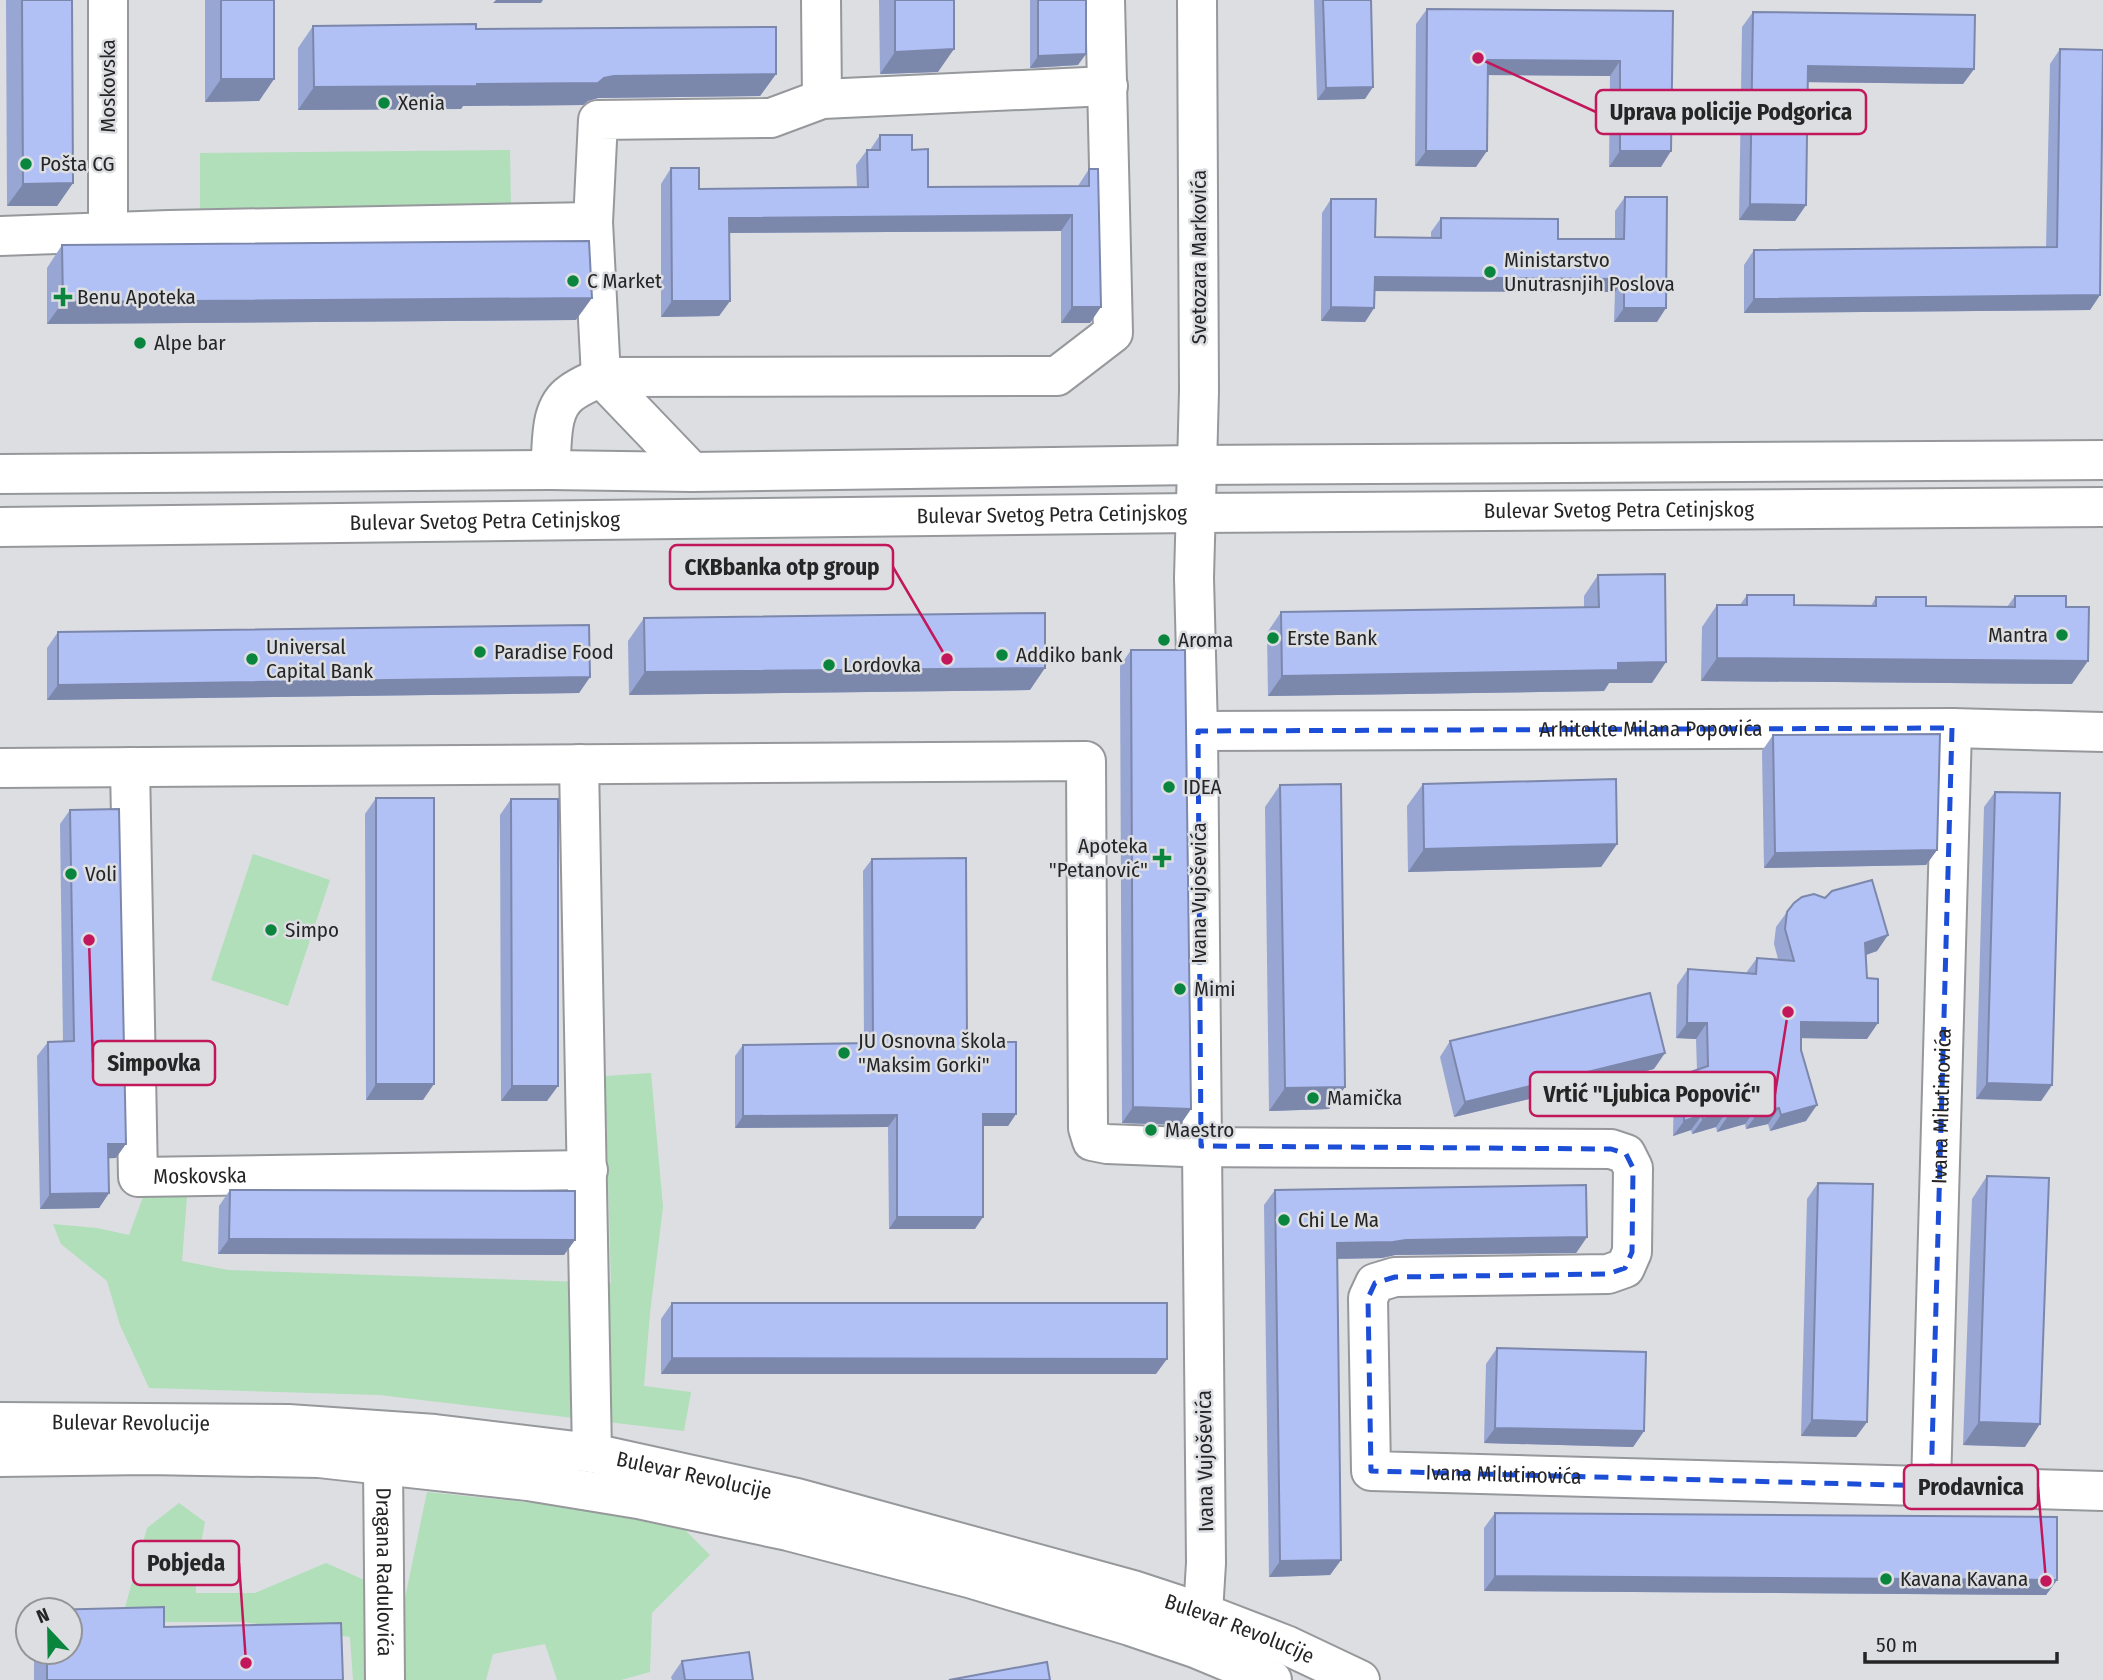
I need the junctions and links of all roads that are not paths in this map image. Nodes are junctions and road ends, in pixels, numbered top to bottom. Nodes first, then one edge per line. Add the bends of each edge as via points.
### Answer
1 (108, 0) edge
2 (821, 0) edge
3 (1105, 0) edge
4 (1197, 0) edge
5 (1108, 86) junction
6 (822, 99) junction
7 (593, 222) junction
8 (108, 232) junction
9 (0, 236) edge
10 (601, 377) junction
11 (2103, 460) edge
12 (1196, 465) junction
13 (550, 470) junction
14 (692, 472) junction
15 (0, 474) edge
16 (2103, 507) edge
17 (1194, 513) junction
18 (0, 527) edge
19 (1952, 728) junction
20 (1198, 731) junction
21 (2103, 732) edge
22 (579, 764) junction
23 (130, 767) junction
24 (0, 768) edge
25 (1201, 1146) junction
26 (588, 1170) junction
27 (0, 1422) edge
28 (592, 1453) junction
29 (0, 1457) edge
30 (383, 1465) junction
31 (1931, 1486) junction
32 (2103, 1491) edge
33 (1199, 1630) junction
34 (385, 1680) edge
35 (1272, 1680) edge
36 (1360, 1680) edge

1 - 8 street, Moskovska
2 - 6 street
3 - 5 street
4 - 12 street, Svetozara Markovića
5 - 6 street
5 - 10 street via 1113,333 1057,376
6 - 7 street via 771,118 598,120
7 - 8 street
7 - 10 street
8 - 9 street
10 - 13 street via 569,394 559,406
10 - 14 street
11 - 12 street
12 - 14 street
12 - 17 street, Svetozara Markovića
13 - 14 street
13 - 15 street
16 - 17 street, Bulevar Svetog Petra Cetinjskog
17 - 18 street, Bulevar Svetog Petra Cetinjskog
17 - 20 street, Ivana Vujoševića
19 - 20 street, Arhitekte Milana Popovića
19 - 21 street, Arhitekte Milana Popovića
19 - 31 street, Ivana Milutinovića
20 - 25 street, Ivana Vujoševića
22 - 23 street
22 - 25 street via 1086,761 1089,1135 1098,1143
22 - 26 street
23 - 24 street
23 - 26 street, Moskovska via 138,1177
25 - 31 street, Ivana Milutinovića via 1611,1149 1626,1154 1633,1168 1632,1252 1625,1268 1608,1274 1395,1277 1375,1283 1368,1298 1371,1471
25 - 33 street, Ivana Vujoševića via 1206,1563
26 - 28 street
27 - 28 street, Bulevar Revolucije via 288,1424 435,1434
28 - 33 street, Bulevar Revolucije via 797,1498 1133,1590
29 - 30 street, Bulevar Revolucije via 260,1455
30 - 33 street, Bulevar Revolucije via 638,1499 969,1578 1130,1626
30 - 34 street, Dragana Radulovića
31 - 32 street, Ivana Milutinovića
33 - 35 street, Bulevar Revolucije
33 - 36 street, Bulevar Revolucije via 1286,1645

